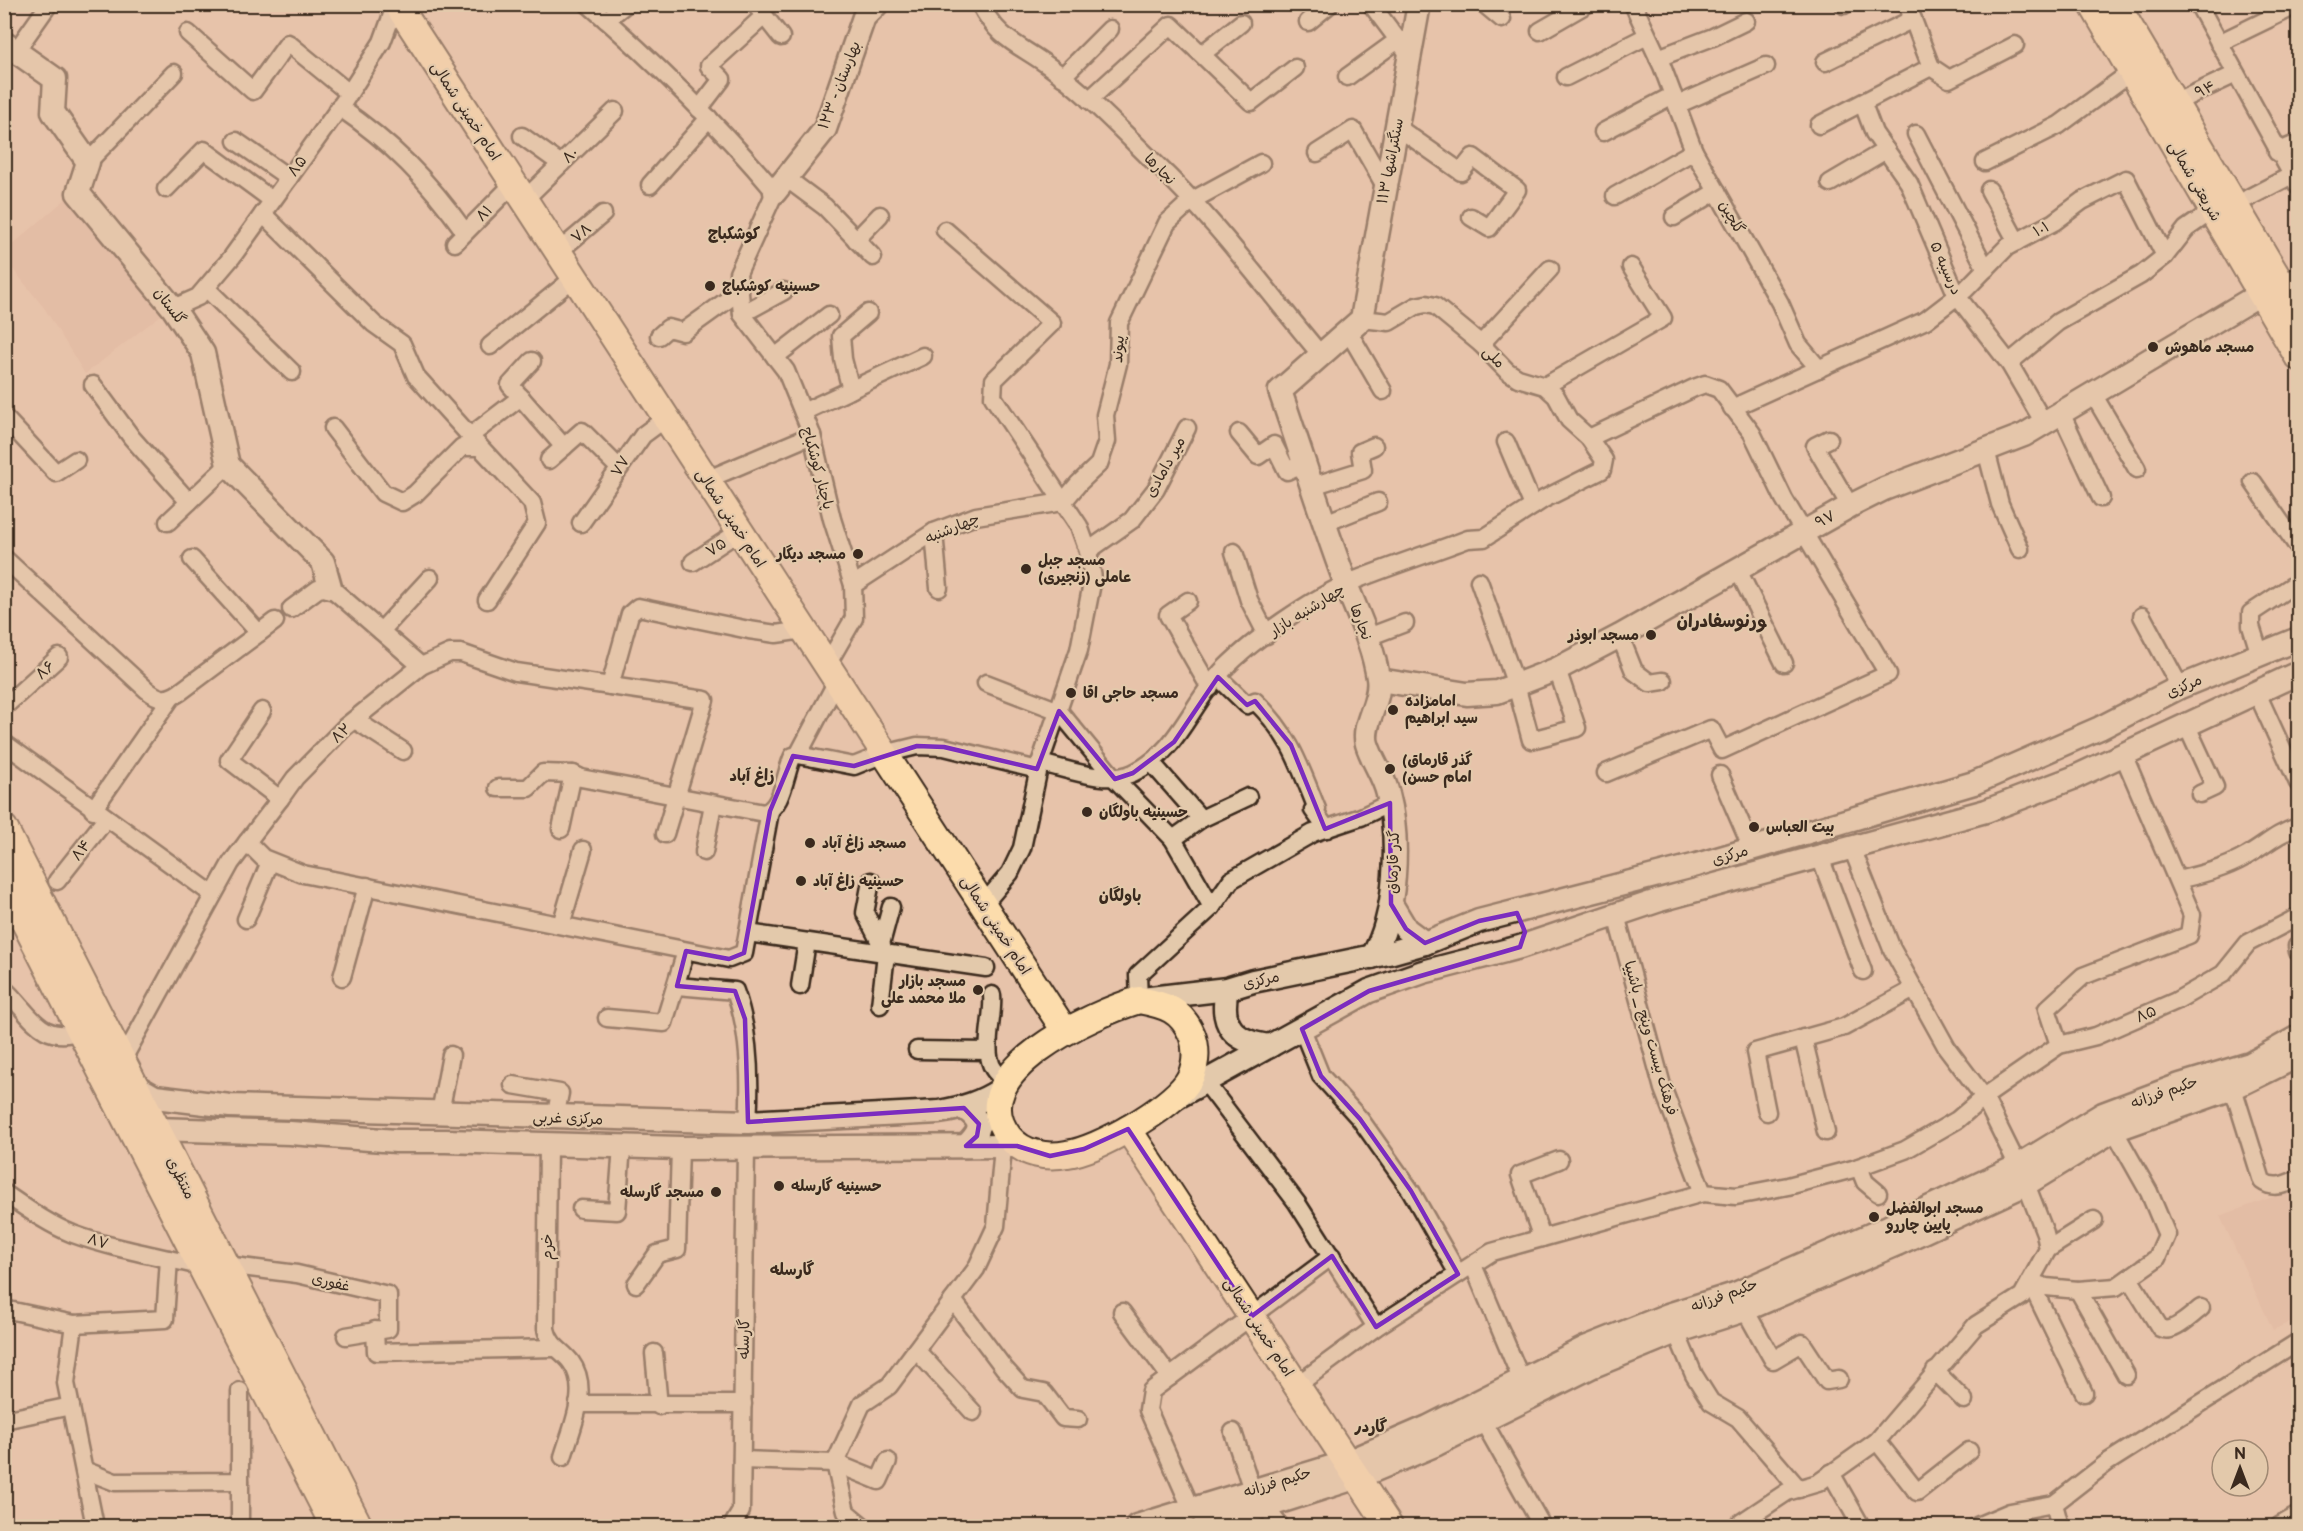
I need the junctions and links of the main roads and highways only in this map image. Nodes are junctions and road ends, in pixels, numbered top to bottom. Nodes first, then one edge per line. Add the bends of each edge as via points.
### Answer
1 (397, 4) edge
2 (2092, 4) edge
3 (2116, 4) edge
4 (2280, 284) edge
5 (2298, 312) edge
6 (2298, 357) edge
7 (4, 828) edge
8 (4, 882) edge
9 (1065, 1031) junction
10 (1128, 1129) junction
11 (334, 1527) edge
12 (359, 1527) edge
13 (1389, 1527) edge

1 - 9 main road, امام خمینی شمالی
2 - 4 main road, شریعتی شمالی via 2212,211
3 - 4 main road, شریعتی شمالی
4 - 5 main road, شریعتی شمالی
4 - 6 main road, شریعتی شمالی
7 - 12 main road, منتظری
8 - 11 main road, منتظری
9 - 10 main road via 1021,1064 1004,1086 999,1114 1010,1146 1050,1156 1069,1154
9 - 10 main road via 1108,1009 1139,1000 1168,1006 1188,1025 1196,1056 1188,1082 1171,1101
10 - 13 main road, امام خمینی شمالی

